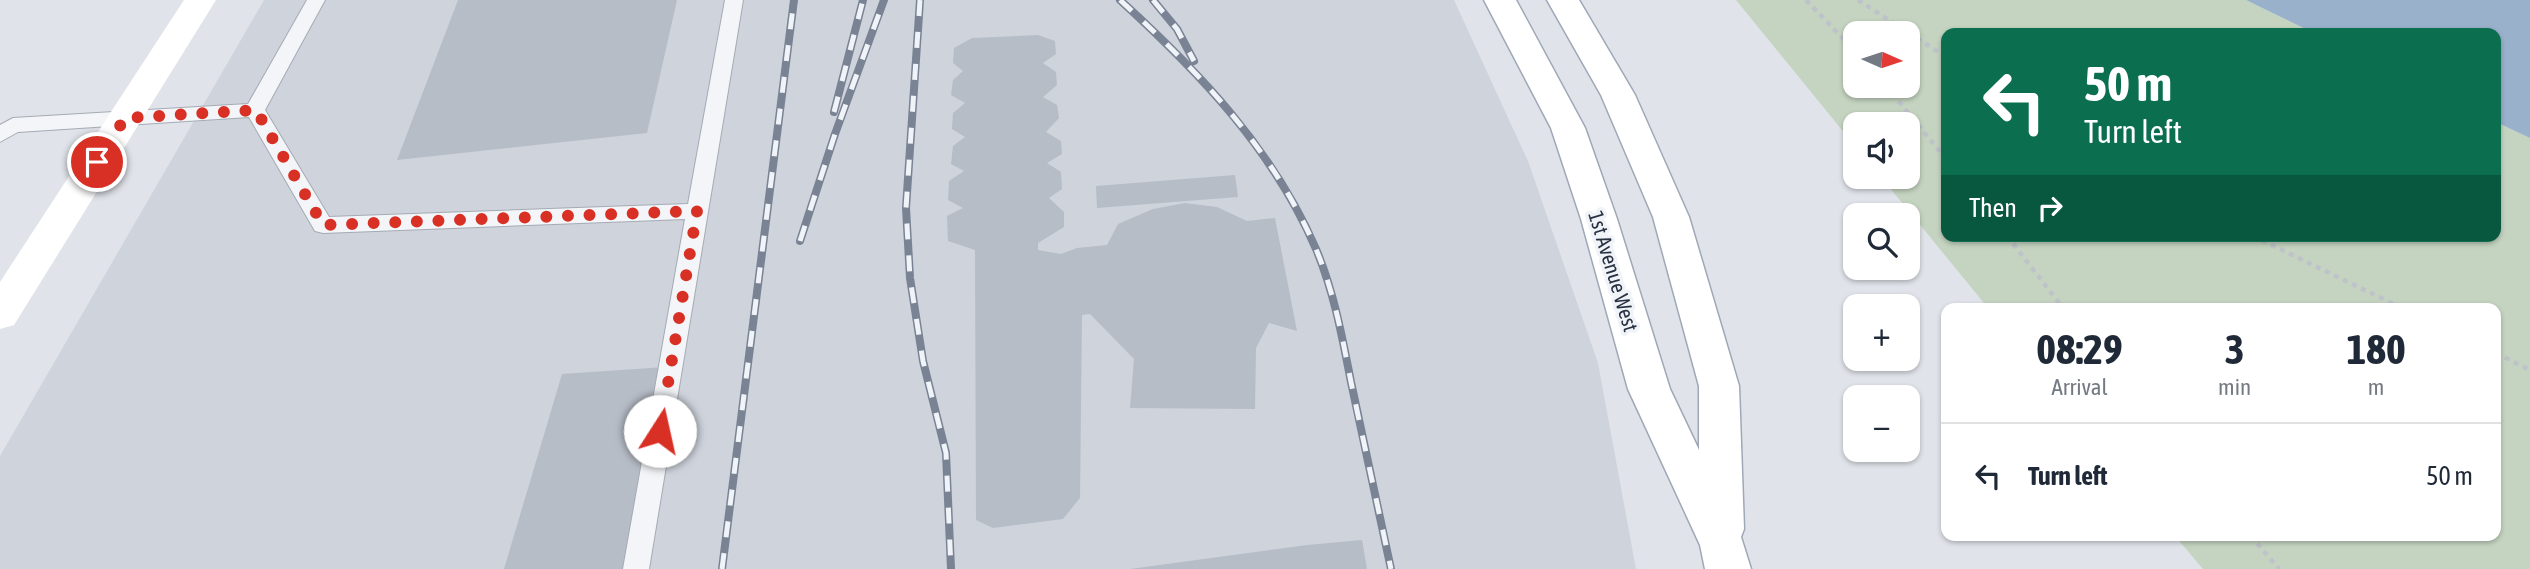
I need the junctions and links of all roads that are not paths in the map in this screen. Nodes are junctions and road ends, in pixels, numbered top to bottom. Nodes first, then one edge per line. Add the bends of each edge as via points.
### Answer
1 (200, 0) edge
2 (316, 0) edge
3 (734, 0) edge
4 (1500, 0) edge
5 (1563, 0) edge
6 (256, 110) junction
7 (125, 118) junction
8 (0, 135) edge
9 (697, 211) junction
10 (0, 314) edge
11 (1725, 557) edge
12 (636, 569) edge

1 - 7 main road
2 - 6 lane
3 - 9 lane
4 - 11 main road, 1st Avenue West via 1568,128 1649,388
5 - 11 main road, 1st Avenue West via 1618,95 1671,217 1719,386
6 - 7 lane
6 - 9 lane via 323,225
7 - 8 lane via 13,125
7 - 10 main road
9 - 12 lane

